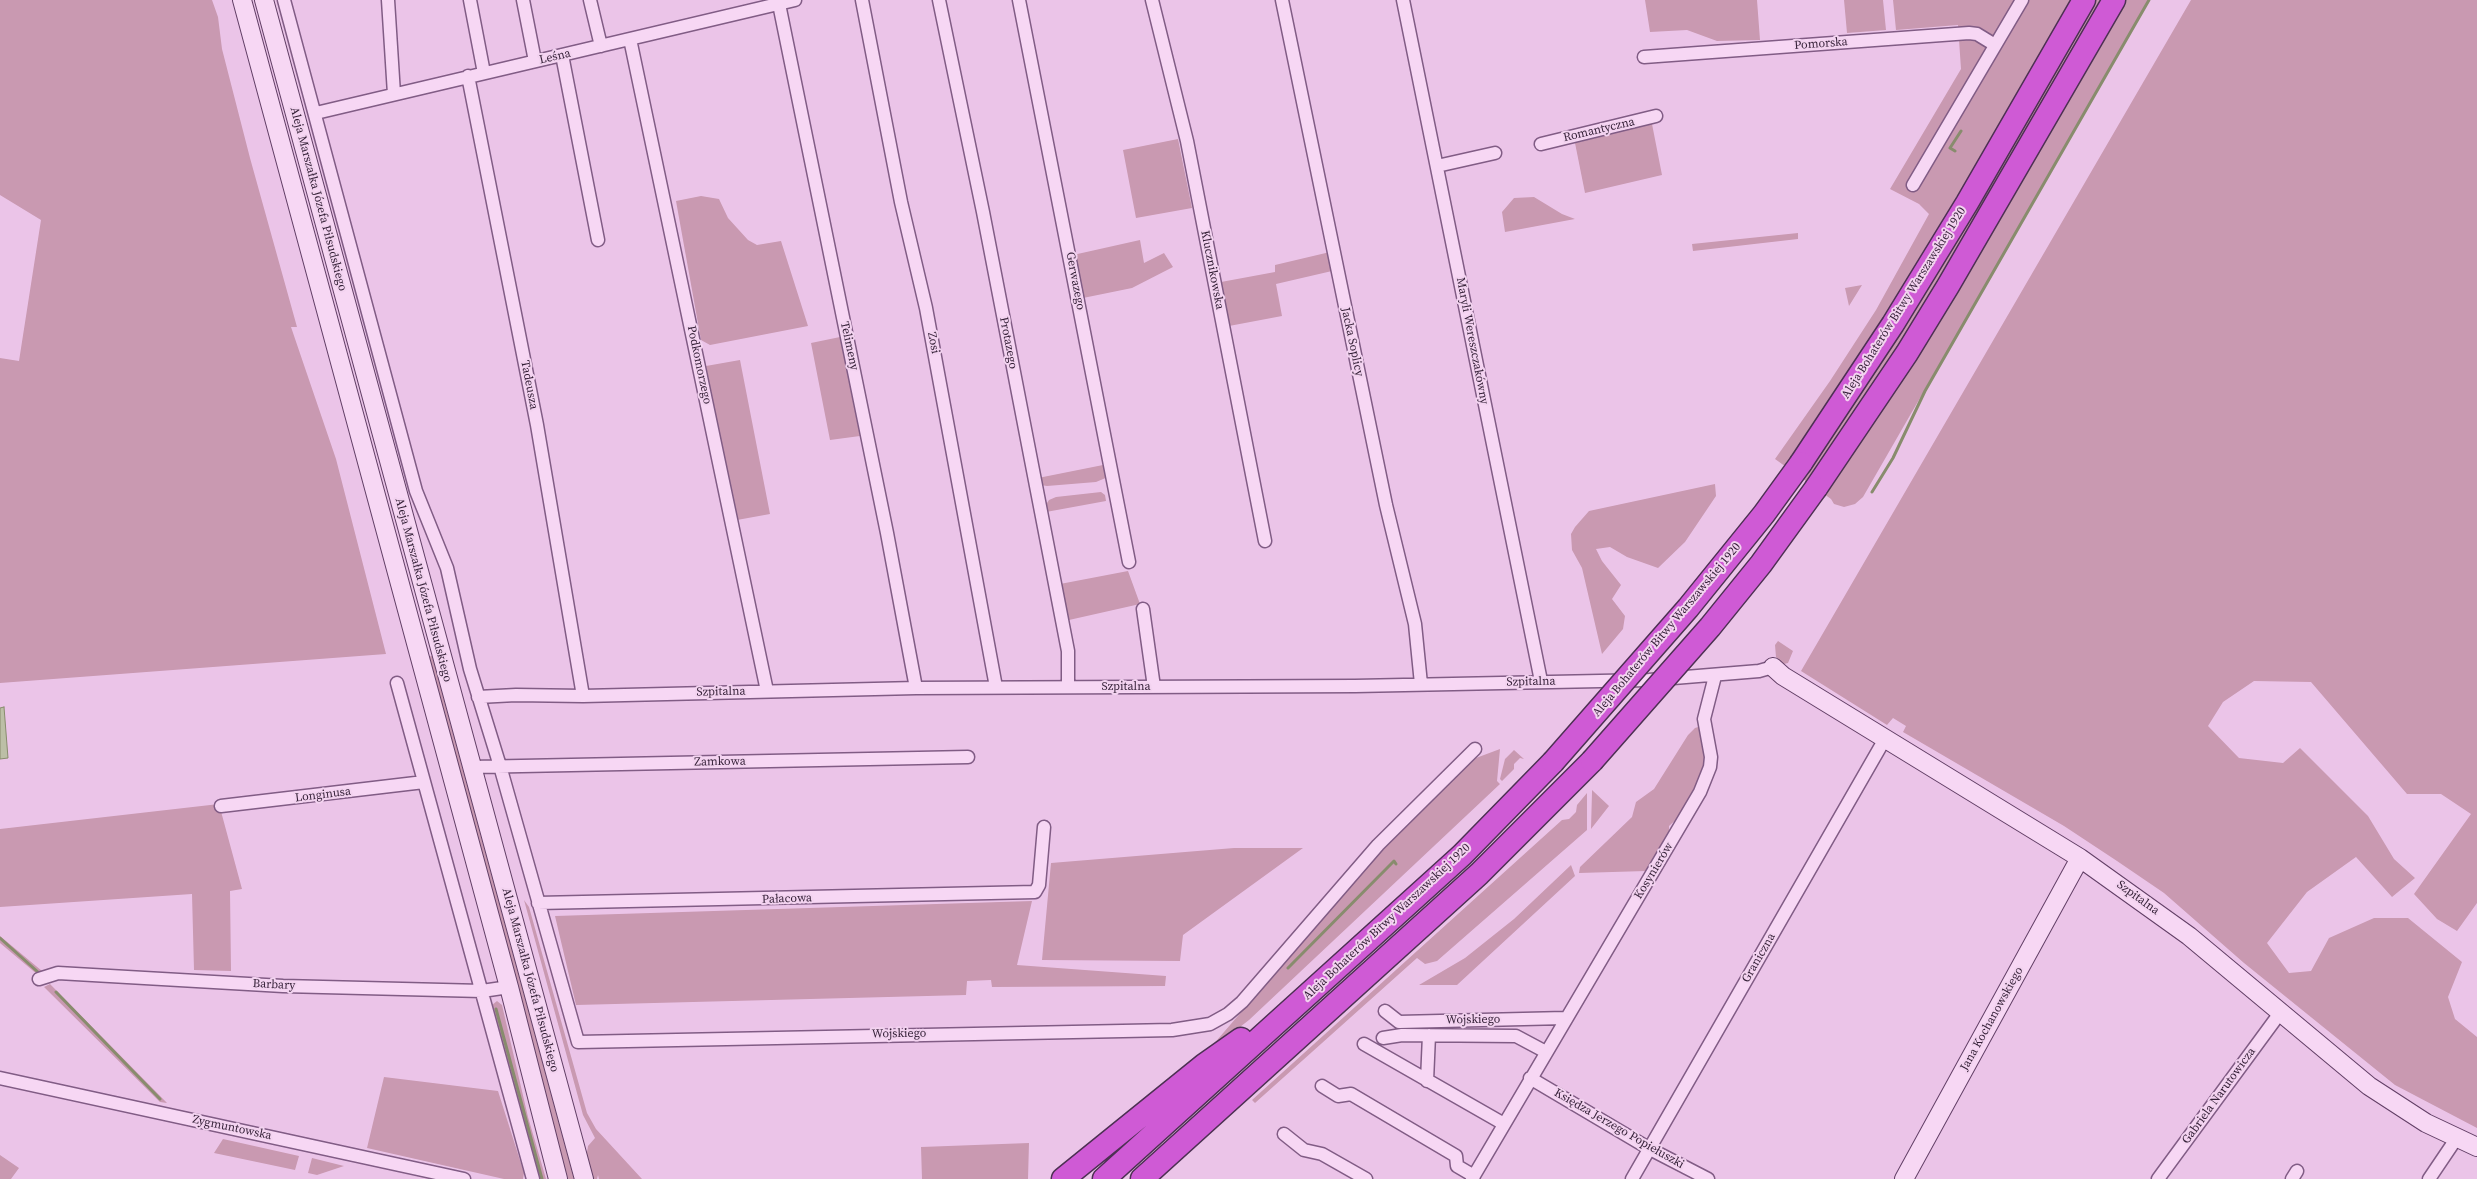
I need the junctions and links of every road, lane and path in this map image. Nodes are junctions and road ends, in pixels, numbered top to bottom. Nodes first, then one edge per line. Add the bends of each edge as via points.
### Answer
1 (242, 0) edge
2 (264, 0) edge
3 (284, 0) edge
4 (388, 0) edge
5 (470, 0) edge
6 (523, 0) edge
7 (590, 0) edge
8 (795, 0) edge
9 (862, 0) edge
10 (939, 0) edge
11 (1019, 0) edge
12 (1152, 0) edge
13 (1282, 0) edge
14 (1403, 0) edge
15 (2022, 0) edge
16 (2084, 0) edge
17 (2114, 0) edge
18 (779, 4) junction
19 (741, 6) edge
20 (630, 39) junction
21 (1995, 45) junction
22 (601, 46) junction
23 (562, 55) junction
24 (1644, 57) dead end
25 (535, 61) junction
26 (484, 73) junction
27 (468, 76) junction
28 (394, 94) junction
29 (316, 113) junction
30 (1656, 116) dead end
31 (1541, 144) dead end
32 (1495, 154) dead end
33 (1436, 166) junction
34 (1913, 185) dead end
35 (598, 240) dead end
36 (1265, 541) dead end
37 (1129, 562) dead end
38 (1143, 609) dead end
39 (1776, 670) joint
40 (1715, 676) junction
41 (1542, 681) junction
42 (397, 683) dead end
43 (1421, 684) junction
44 (996, 687) junction
45 (1068, 687) junction
46 (1154, 687) junction
47 (916, 688) junction
48 (767, 691) junction
49 (583, 696) junction
50 (478, 697) junction
51 (1886, 737) junction
52 (1476, 749) dead end
53 (968, 758) dead end
54 (500, 766) junction
55 (472, 767) junction
56 (424, 782) junction
57 (221, 806) dead end
58 (1044, 827) dead end
59 (2080, 858) junction
60 (538, 903) junction
61 (39, 979) dead end
62 (1320, 985) junction
63 (509, 987) junction
64 (482, 990) junction
65 (1385, 1011) dead end
66 (2280, 1013) junction
67 (1565, 1018) junction
68 (1429, 1036) junction
69 (1383, 1038) dead end
70 (1364, 1044) dead end
71 (1546, 1052) junction
72 (0, 1078) edge
73 (1530, 1078) junction
74 (1428, 1081) junction
75 (1322, 1086) dead end
76 (1504, 1124) junction
77 (1284, 1134) dead end
78 (2456, 1139) junction
79 (2477, 1147) edge
80 (1650, 1148) junction
81 (1473, 1177) edge
82 (464, 1179) edge
83 (533, 1179) edge
84 (558, 1179) edge
85 (584, 1179) edge
86 (1063, 1179) edge
87 (1104, 1179) edge
88 (1142, 1179) edge
89 (1366, 1179) edge
90 (1632, 1179) edge
91 (1708, 1179) edge
92 (1904, 1179) edge
93 (2158, 1179) edge
94 (2429, 1179) edge

1 - 63 main road, Aleja Marszałka Józefa Piłsudskiego
2 - 55 main road, Aleja Marszałka Józefa Piłsudskiego
3 - 29 street
4 - 28 street
5 - 26 street
6 - 25 street
7 - 22 street
8 - 18 street, Leśna
9 - 44 street, Zosi via 901,202 926,308
10 - 45 street, Protazego via 1066,643
11 - 37 street, Gerwazego
12 - 36 street, Klucznikowska via 1187,141
13 - 43 street, Jacka Soplicy via 1386,505 1415,624
14 - 33 street, Maryli Wereszczakówny
15 - 21 street
16 - 62 highway, Aleja Bohaterów Bitwy Warszawskiej 1920, bridge via 1908,300 1801,463 1688,608 1553,762 1462,854
17 - 88 highway, Aleja Bohaterów Bitwy Warszawskiej 1920, bridge via 1907,353 1816,488 1716,620 1592,761 1479,874
18 - 19 street, Leśna
18 - 47 street, Telimeny
19 - 20 street, Leśna
20 - 22 street, Leśna
20 - 48 street, Podkomorzego
21 - 24 street, Pomorska via 1969,33
21 - 34 street
22 - 23 street, Leśna
23 - 25 street, Leśna
23 - 35 street
25 - 26 street, Leśna
26 - 27 street, Leśna
27 - 28 street, Leśna
27 - 49 street, Tadeusza via 537,425
28 - 29 street, Leśna
29 - 50 street via 416,491 447,568
30 - 31 street, Romantyczna
32 - 33 street
33 - 41 street, Maryli Wereszczakówny
38 - 46 street
39 - 40 street, Szpitalna
39 - 51 main road, Szpitalna
40 - 41 street, Szpitalna
40 - 67 street, Kosynierów via 1704,719 1711,757 1706,780
41 - 43 street, Szpitalna
42 - 56 street
43 - 46 street, Szpitalna
44 - 45 street, Szpitalna
44 - 47 street, Szpitalna
45 - 46 street, Szpitalna
47 - 48 street, Szpitalna
48 - 49 street, Szpitalna
49 - 50 street, Szpitalna via 516,694
50 - 54 street
51 - 59 main road, Szpitalna
51 - 80 street, Graniczna
52 - 60 street, Wojskiego via 1378,846 1232,1011 1219,1020 1196,1028 578,1042
53 - 54 street, Zamkowa
54 - 55 street, Zamkowa
54 - 60 street
55 - 85 main road, Aleja Marszałka Józefa Piłsudskiego
56 - 57 street, Longinusa
56 - 64 street
58 - 60 street, Pałacowa via 1039,885 1035,892
59 - 66 main road, Szpitalna via 2170,921
59 - 92 main road, Jana Kochanowskiego
61 - 64 street, Barbary via 58,973 282,986
62 - 86 highway via 1204,1065
62 - 87 highway, Aleja Bohaterów Bitwy Warszawskiej 1920
63 - 64 street, Barbary
63 - 84 main road, Aleja Marszałka Józefa Piłsudskiego
64 - 83 street
65 - 67 street, Wojskiego via 1399,1022
66 - 78 main road, Szpitalna via 2368,1086
66 - 93 street, Gabriela Narutowicza
67 - 71 street, Kosynierów
68 - 69 street
68 - 71 street via 1516,1036
68 - 74 street
70 - 74 street
71 - 73 street, Kosynierów
72 - 82 street, Zygmuntowska
73 - 76 street, Kosynierów
73 - 80 street, Księdza Jerzego Popiełuszki
74 - 76 street
75 - 81 street via 1338,1096 1351,1094 1456,1156 1457,1166
76 - 81 street, Kosynierów
77 - 89 street via 1304,1150 1322,1154
78 - 79 main road, Szpitalna
78 - 94 street
80 - 90 street, Graniczna
80 - 91 street, Księdza Jerzego Popiełuszki

